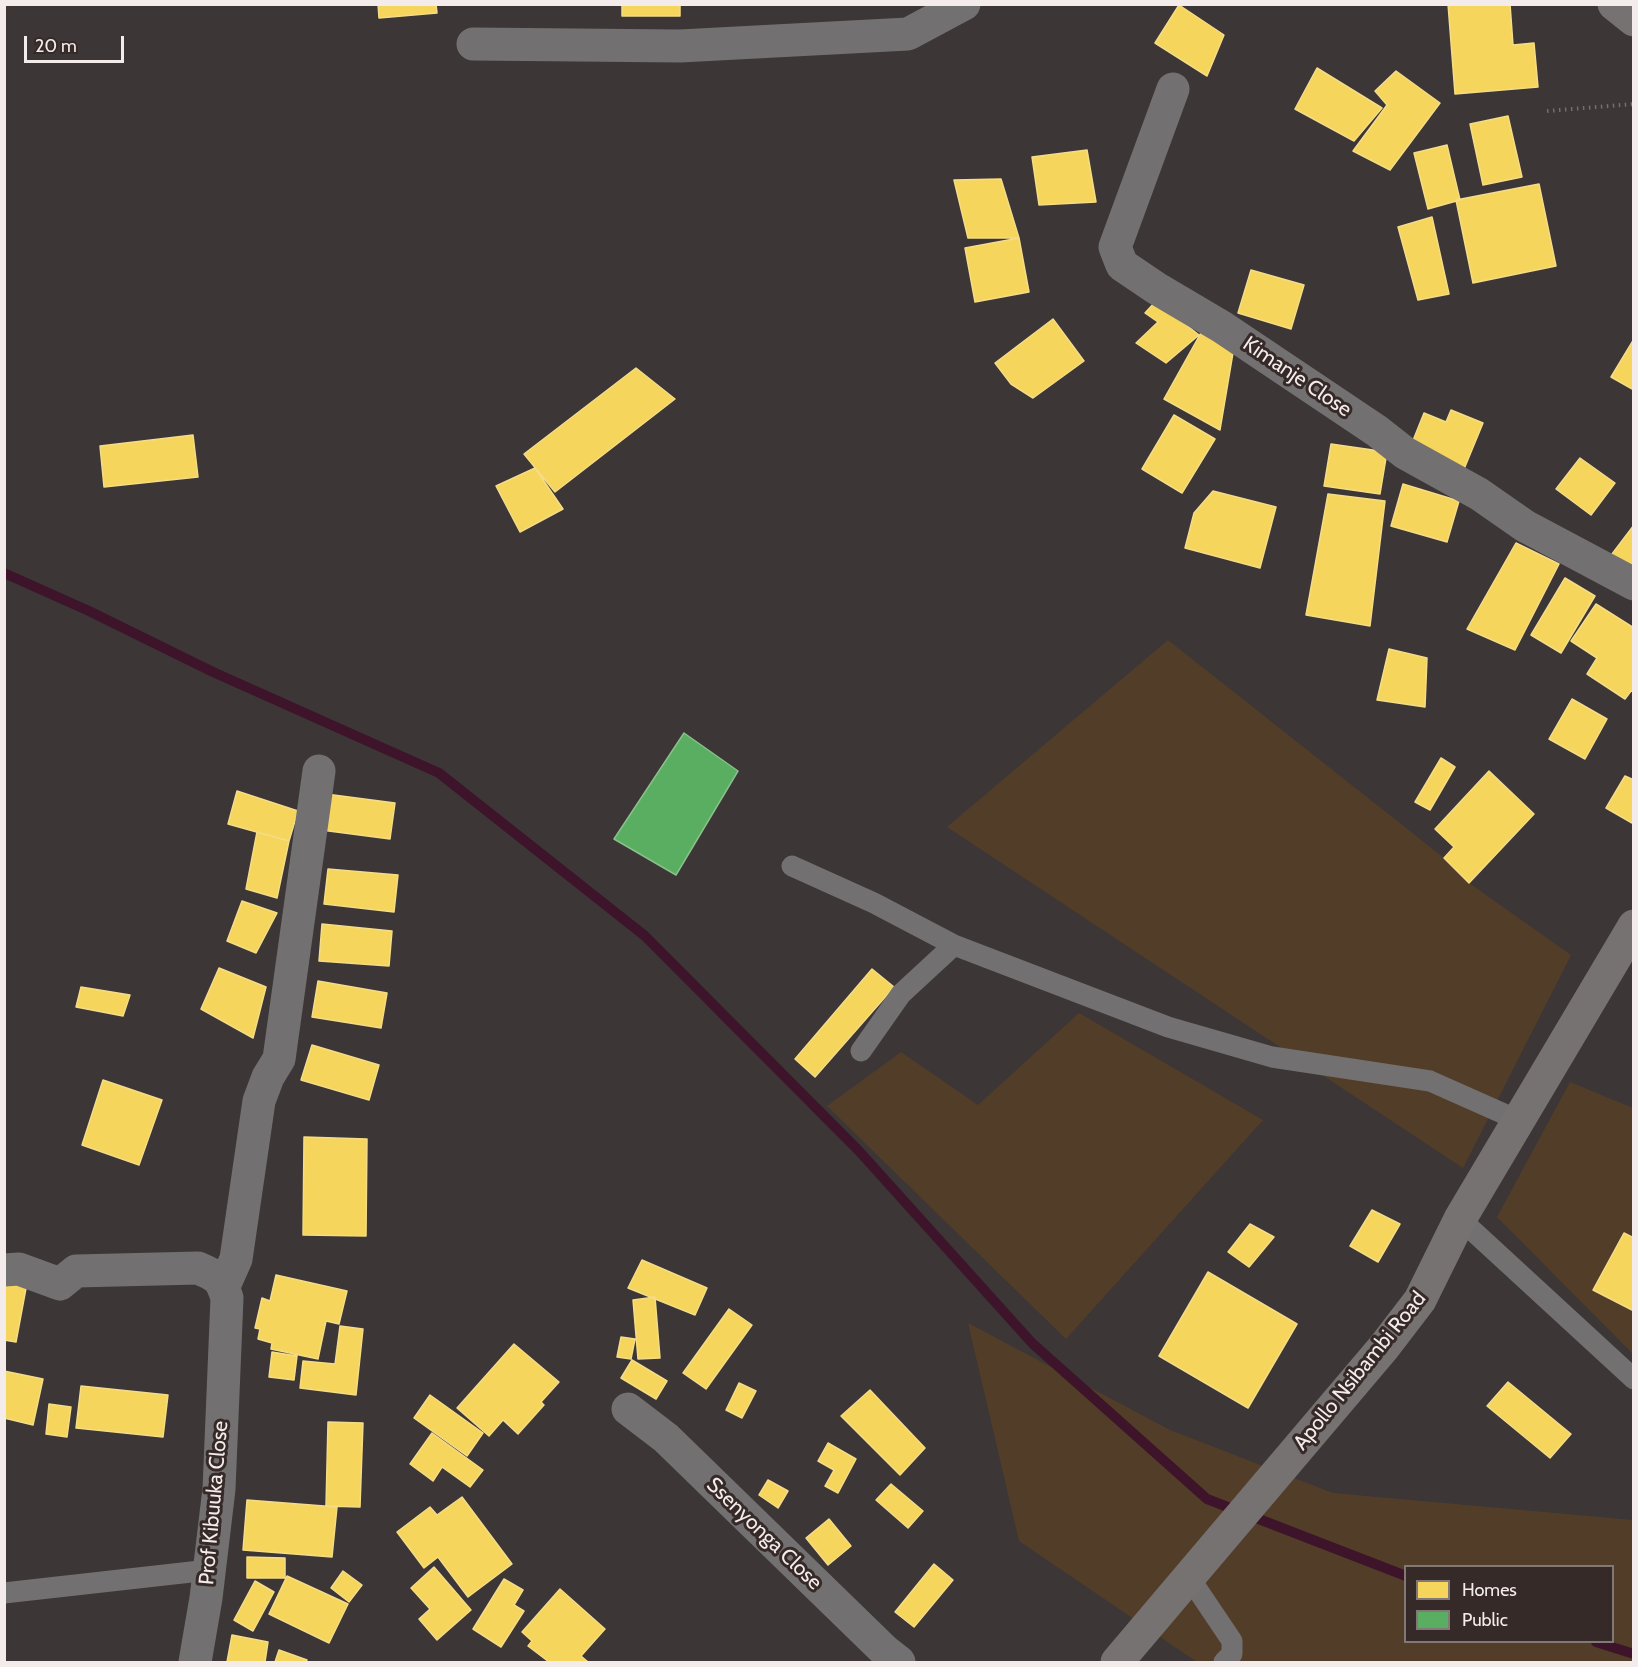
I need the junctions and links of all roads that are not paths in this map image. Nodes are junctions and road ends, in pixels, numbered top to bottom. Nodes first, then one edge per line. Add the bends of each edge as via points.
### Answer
1 (964, 4) edge
2 (1614, 4) edge
3 (1634, 20) edge
4 (473, 44) dead end
5 (1173, 89) dead end
6 (1634, 584) edge
7 (320, 771) dead end
8 (792, 866) dead end
9 (1634, 926) edge
10 (954, 945) junction
11 (861, 1051) dead end
12 (1520, 1121) junction
13 (1460, 1219) junction
14 (4, 1270) edge
15 (224, 1286) junction
16 (1634, 1379) edge
17 (628, 1409) dead end
18 (209, 1570) junction
19 (1189, 1578) junction
20 (4, 1593) edge
21 (195, 1662) edge
22 (898, 1662) edge
23 (1117, 1662) edge
24 (1224, 1662) edge

1 - 4 street via 908,34 680,46
2 - 3 street
5 - 6 street, Kimanje Close via 1115,247 1122,265 1222,327 1405,453 1525,526
7 - 15 street via 279,1059 259,1101 236,1259
8 - 10 lane
9 - 12 street, Apollo Nsibambi Road
10 - 11 lane via 902,994
10 - 12 lane via 1168,1027 1272,1057 1430,1081
12 - 13 street, Apollo Nsibambi Road
13 - 16 lane
13 - 19 street, Apollo Nsibambi Road via 1420,1300
14 - 15 street via 19,1269 60,1284 76,1271 198,1268 217,1276
15 - 18 street, Prof Kibuuka Close via 226,1343 219,1489
17 - 22 street, Ssenyonga Close via 666,1438
18 - 20 lane
18 - 21 street, Prof Kibuuka Close
19 - 23 street, Apollo Nsibambi Road
19 - 24 lane via 1232,1641 1232,1653

